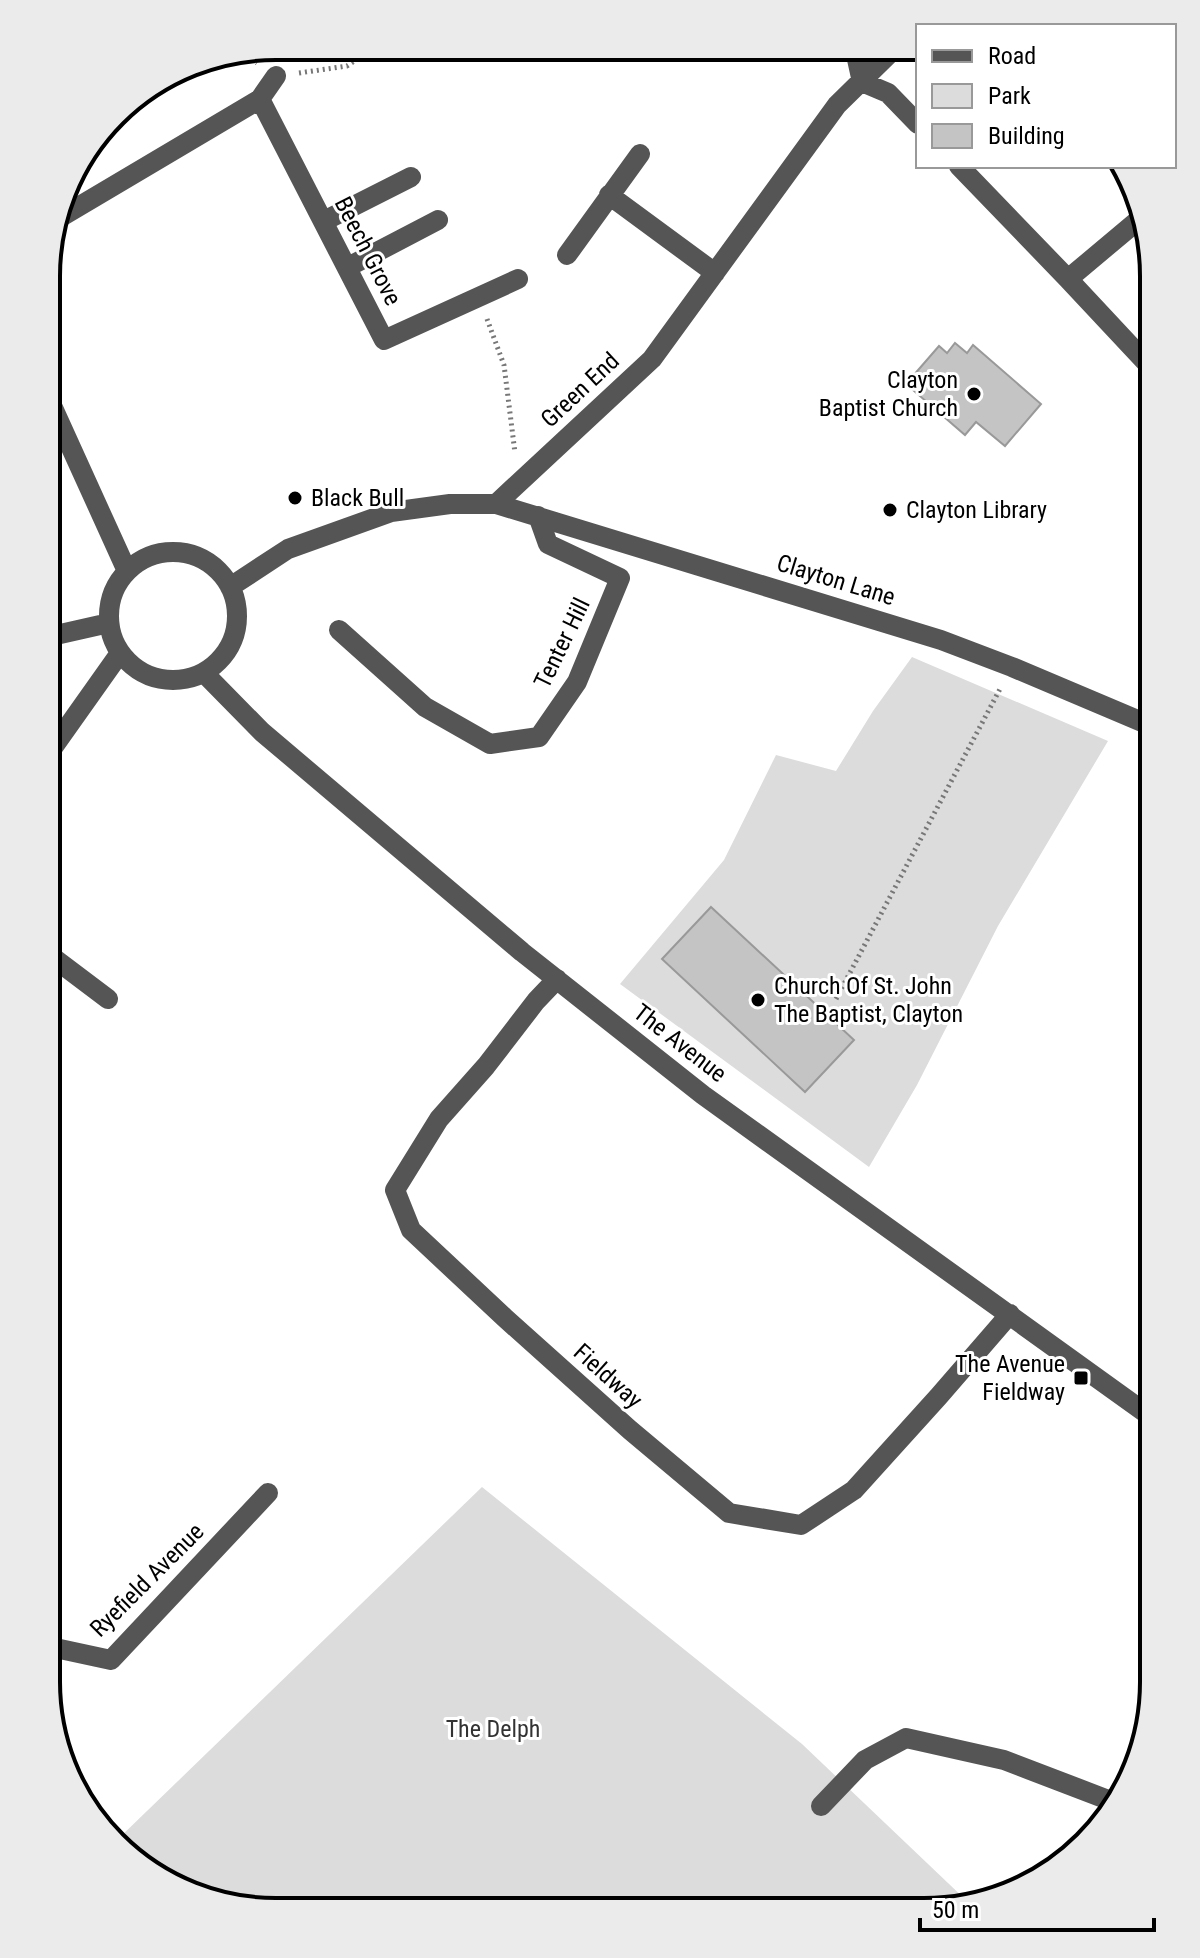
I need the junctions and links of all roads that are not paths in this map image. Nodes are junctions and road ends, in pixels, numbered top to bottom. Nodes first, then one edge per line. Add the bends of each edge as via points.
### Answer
1 (857, 60) edge
2 (863, 60) edge
3 (883, 60) edge
4 (276, 76) road end
5 (862, 82) junction
6 (260, 99) junction
7 (916, 122) edge
8 (640, 154) dead end
9 (972, 170) edge
10 (411, 177) dead end
11 (609, 195) junction
12 (69, 212) edge
13 (438, 220) dead end
14 (324, 221) junction
15 (1133, 224) edge
16 (567, 255) dead end
17 (348, 267) junction
18 (715, 273) junction
19 (518, 279) dead end
20 (1068, 279) junction
21 (1140, 356) edge
22 (60, 423) edge
23 (496, 504) junction
24 (538, 516) junction
25 (127, 571) junction
26 (230, 587) junction
27 (109, 623) junction
28 (339, 630) dead end
29 (60, 634) edge
30 (120, 653) junction
31 (204, 673) junction
32 (1140, 721) edge
33 (60, 738) edge
34 (60, 963) edge
35 (557, 979) junction
36 (108, 999) dead end
37 (1010, 1314) junction
38 (1140, 1409) edge
39 (268, 1493) dead end
40 (60, 1649) edge
41 (1105, 1799) edge
42 (821, 1806) dead end

1 - 5 street
2 - 5 street
3 - 5 street, Green End
4 - 6 street
5 - 7 street via 888,93
5 - 18 street, Green End via 837,105
6 - 12 street
6 - 14 street, Beech Grove
8 - 11 street
9 - 20 street
10 - 14 street
11 - 16 street
11 - 18 street
13 - 17 street
14 - 17 street, Beech Grove
15 - 20 street
17 - 19 street, Beech Grove via 384,340
18 - 23 street, Green End via 652,359
20 - 21 street
22 - 25 street
23 - 24 street, Clayton Lane
23 - 26 street via 391,512 288,549
24 - 28 street, Tenter Hill via 548,544 620,578 577,682 539,737 490,744 425,707
24 - 32 street, Clayton Lane via 941,640
25 - 26 street via 144,558 183,552 219,571
25 - 27 street via 109,604
26 - 31 street via 237,626 231,645
27 - 29 street
27 - 30 street
30 - 31 street via 149,676 186,680
30 - 33 street
31 - 35 street, The Avenue via 262,732
34 - 36 street
35 - 37 street, The Avenue via 703,1095
35 - 37 street, Fieldway via 439,1119 395,1190 411,1230 729,1513 801,1525 854,1490
37 - 38 street, The Avenue
39 - 40 street, Ryefield Avenue via 111,1660
41 - 42 street via 1004,1760 906,1738 865,1760

